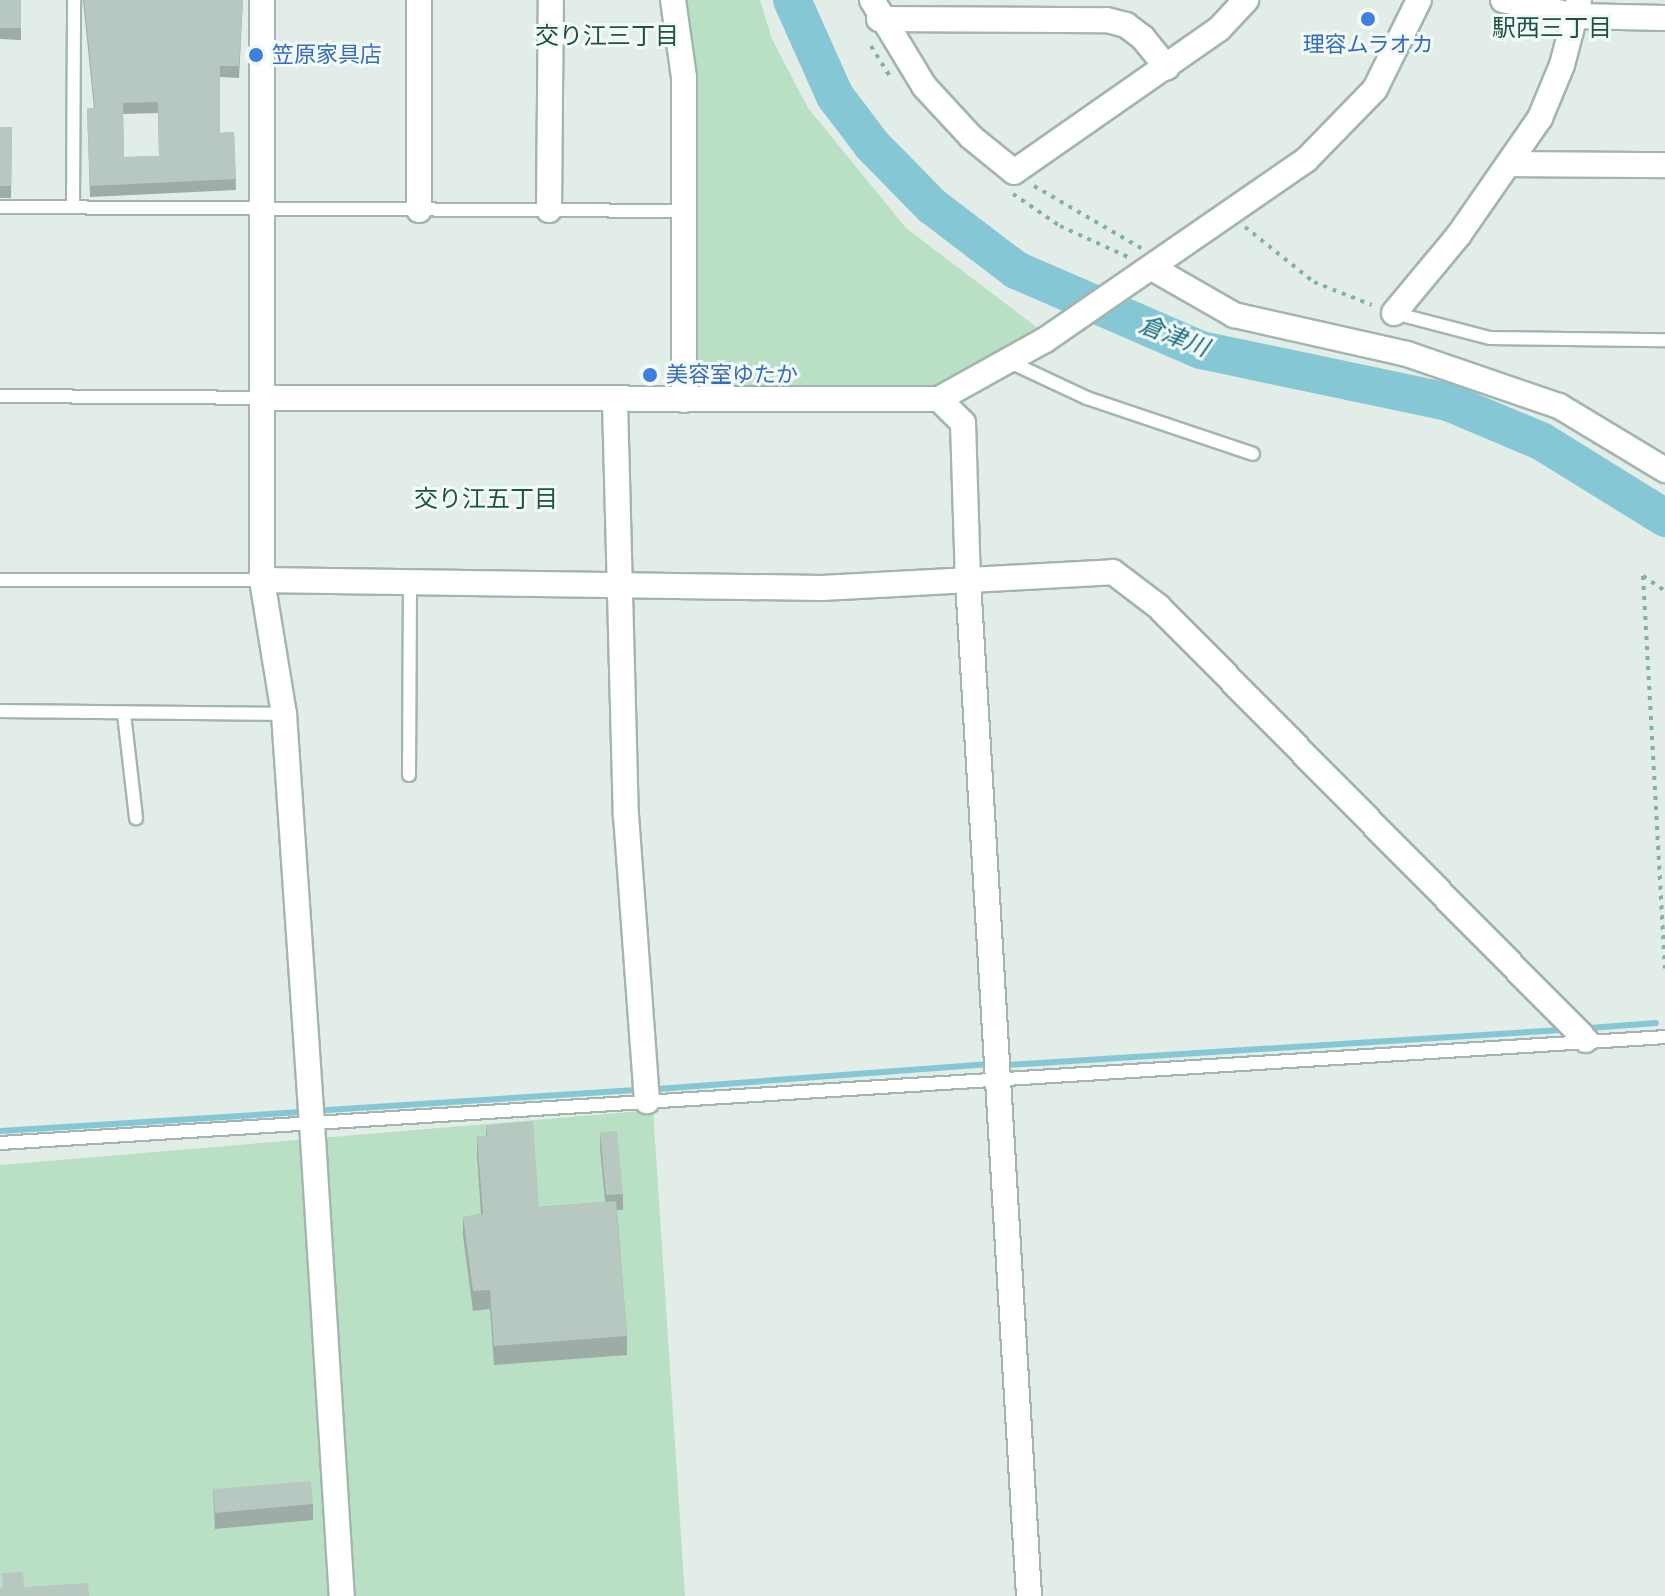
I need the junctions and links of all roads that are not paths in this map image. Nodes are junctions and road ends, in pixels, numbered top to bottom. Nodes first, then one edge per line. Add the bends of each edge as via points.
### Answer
1 (74, 0) edge
2 (262, 0) edge
3 (419, 0) edge
4 (551, 0) edge
5 (673, 0) edge
6 (1246, 0) edge
7 (1419, 0) edge
8 (1503, 0) edge
9 (1577, 8) edge
10 (876, 10) edge
11 (1665, 18) edge
12 (1167, 68) junction
13 (1512, 164) junction
14 (1665, 165) edge
15 (0, 207) edge
16 (73, 207) junction
17 (263, 209) junction
18 (419, 210) junction
19 (549, 210) junction
20 (685, 211) junction
21 (1151, 269) junction
22 (1394, 313) joint
23 (1665, 340) edge
24 (1008, 361) junction
25 (0, 396) edge
26 (262, 398) junction
27 (939, 399) junction
28 (684, 400) junction
29 (615, 402) junction
30 (1253, 454) dead end
31 (1665, 470) edge
32 (0, 580) edge
33 (262, 580) junction
34 (968, 581) junction
35 (410, 585) junction
36 (616, 586) junction
37 (0, 711) edge
38 (124, 714) junction
39 (284, 714) junction
40 (409, 775) dead end
41 (136, 818) dead end
42 (1665, 1037) edge
43 (1586, 1040) junction
44 (996, 1076) junction
45 (647, 1101) junction
46 (312, 1123) junction
47 (0, 1143) edge
48 (342, 1596) edge
49 (1029, 1596) edge

1 - 16 lane
2 - 17 street
3 - 18 street
4 - 19 street
5 - 20 street via 684,77
6 - 12 street via 1219,29
7 - 21 street via 1391,63 1354,115 1306,160
8 - 9 street
9 - 11 street
9 - 13 street via 1540,118
10 - 12 street via 1107,20 1126,25 1143,38
10 - 12 street via 947,113 1014,172
13 - 14 street
13 - 22 street
15 - 16 lane
16 - 17 lane
17 - 18 lane
17 - 26 street
18 - 19 lane
19 - 20 lane
20 - 28 street
21 - 24 street
21 - 31 street via 1234,315 1407,354 1559,406
22 - 23 lane via 1490,338
24 - 27 street
24 - 30 lane via 1087,398
25 - 26 lane
26 - 29 street
26 - 33 street
27 - 28 street
27 - 34 street via 963,423
28 - 29 street
29 - 36 street
32 - 33 lane
33 - 35 street
33 - 39 street
34 - 36 street via 822,588
34 - 43 street via 1113,572 1159,607
34 - 44 street
35 - 36 street
35 - 40 lane
36 - 45 street
37 - 38 lane
38 - 39 lane
38 - 41 lane
39 - 46 street
42 - 43 lane
43 - 44 lane
44 - 45 lane
44 - 49 street
45 - 46 lane
46 - 47 lane
46 - 48 street

